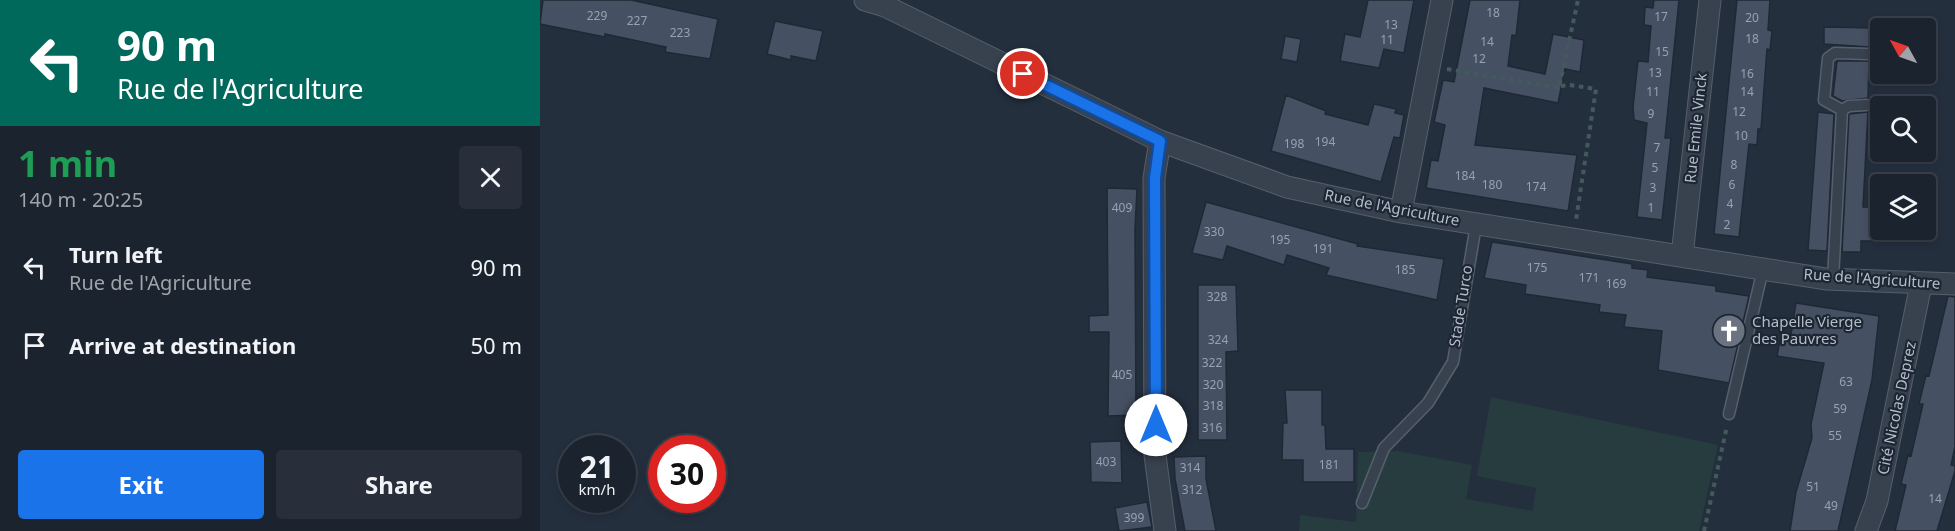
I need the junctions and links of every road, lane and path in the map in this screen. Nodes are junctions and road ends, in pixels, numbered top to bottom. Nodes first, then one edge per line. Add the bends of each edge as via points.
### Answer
1 (1442, 0) edge
2 (1578, 0) edge
3 (1710, 0) edge
4 (878, 2) edge
5 (1868, 54) dead end
6 (1429, 66) junction
7 (1561, 86) junction
8 (1866, 105) dead end
9 (1842, 111) junction
10 (1160, 141) junction
11 (1401, 212) junction
12 (1476, 225) junction
13 (1573, 239) junction
14 (1682, 256) junction
15 (1763, 268) junction
16 (1833, 279) junction
17 (1921, 284) junction
18 (1955, 284) edge
19 (1729, 414) joint
20 (1362, 503) dead end
21 (1165, 531) edge
22 (1704, 531) edge
23 (1866, 531) edge

1 - 6 street
2 - 7 path
3 - 14 street, Rue Emile Vinck
4 - 10 street, Rue de l'Agriculture
5 - 9 lane via 1835,53 1828,58 1824,100
6 - 7 path
6 - 11 street
7 - 13 path via 1596,89
8 - 9 lane via 1849,106
9 - 16 lane
10 - 11 street, Rue de l'Agriculture via 1287,187
10 - 21 street via 1155,178 1155,455
11 - 12 street, Rue de l'Agriculture
12 - 13 street, Rue de l'Agriculture
12 - 20 lane, Stade Turco via 1453,362 1428,403 1384,448
13 - 14 street, Rue de l'Agriculture
14 - 15 street, Rue de l'Agriculture
15 - 16 street, Rue de l'Agriculture
15 - 19 lane
16 - 17 street, Rue de l'Agriculture
17 - 18 street, Rue de l'Agriculture
17 - 23 street, Cité Nicolas Deprez via 1877,501
19 - 22 path

